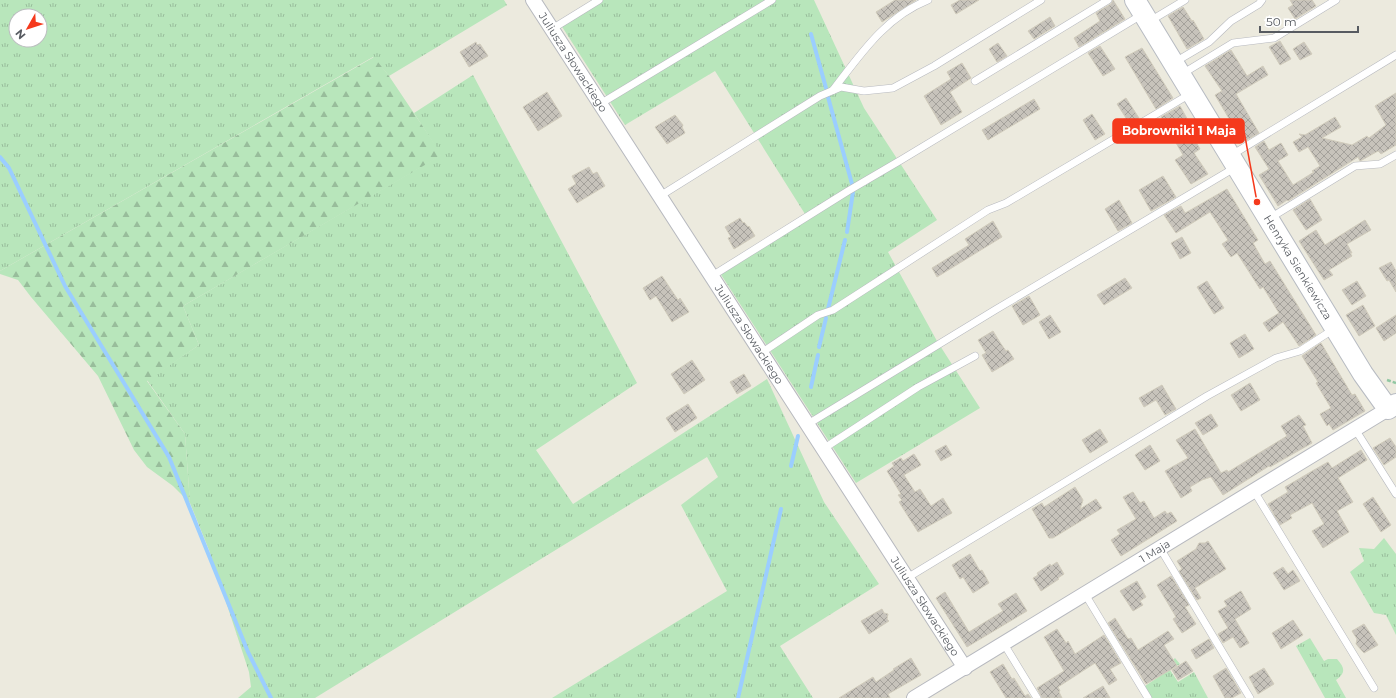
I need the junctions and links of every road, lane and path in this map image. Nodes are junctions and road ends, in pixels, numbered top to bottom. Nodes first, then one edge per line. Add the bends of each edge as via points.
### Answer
1 (533, 0) edge
2 (599, 0) edge
3 (772, 0) edge
4 (928, 0) edge
5 (1041, 0) edge
6 (1108, 0) edge
7 (1185, 0) edge
8 (1262, 0) edge
9 (1336, 0) edge
10 (1142, 12) edge
11 (552, 29) junction
12 (1396, 55) edge
13 (1176, 69) junction
14 (975, 80) dead end
15 (833, 90) junction
16 (1191, 93) junction
17 (600, 104) junction
18 (1396, 155) edge
19 (1234, 161) junction
20 (660, 196) junction
21 (1268, 219) junction
22 (712, 276) junction
23 (1335, 329) junction
24 (761, 353) junction
25 (975, 356) dead end
26 (1392, 407) edge
27 (808, 424) junction
28 (1355, 430) junction
29 (824, 449) junction
30 (1254, 491) junction
31 (1396, 494) edge
32 (1160, 548) junction
33 (907, 578) junction
34 (1085, 594) junction
35 (1004, 644) junction
36 (965, 668) junction
37 (1374, 688) dead end
38 (914, 698) edge
39 (1037, 698) edge
40 (1148, 698) edge
41 (1250, 698) edge

1 - 11 street, Juliusza Słowackiego
2 - 11 lane
3 - 17 lane
4 - 15 lane via 915,5 887,25 856,59
5 - 15 lane via 934,66 893,88 864,91 841,87
6 - 14 lane
7 - 10 lane
8 - 13 lane via 1231,21
9 - 13 lane via 1274,38 1233,43
10 - 13 street, Henryka Sienkiewicza
10 - 22 lane
11 - 17 street, Juliusza Słowackiego
12 - 19 lane
13 - 16 street, Henryka Sienkiewicza
15 - 20 lane
16 - 19 street, Henryka Sienkiewicza
16 - 24 lane via 1006,203 988,210
17 - 20 street, Juliusza Słowackiego
18 - 21 lane via 1380,164 1355,166
19 - 21 street, Henryka Sienkiewicza
19 - 27 lane
20 - 22 street, Juliusza Słowackiego
21 - 23 street, Henryka Sienkiewicza
22 - 24 street, Juliusza Słowackiego
23 - 26 street, Henryka Sienkiewicza via 1362,374
23 - 33 lane via 1300,351 1276,358 1207,396
24 - 27 street, Juliusza Słowackiego
25 - 29 lane via 918,387
26 - 28 street, 1 Maja
27 - 29 street, Juliusza Słowackiego
28 - 30 street, 1 Maja
28 - 31 lane
29 - 33 street, Juliusza Słowackiego
30 - 32 street, 1 Maja
30 - 37 lane
32 - 34 street, 1 Maja
32 - 41 lane
33 - 36 street, Juliusza Słowackiego
34 - 35 street, 1 Maja
34 - 40 lane
35 - 36 street, 1 Maja
35 - 39 lane
36 - 38 street, 1 Maja

